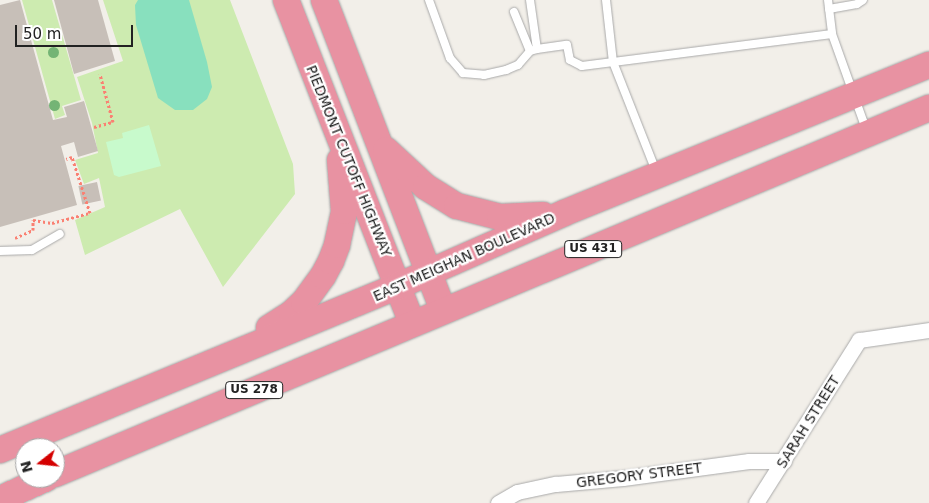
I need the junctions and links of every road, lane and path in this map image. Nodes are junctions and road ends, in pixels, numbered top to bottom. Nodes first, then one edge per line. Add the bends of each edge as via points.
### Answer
1 (286, 0) edge
2 (324, 0) edge
3 (429, 0) edge
4 (530, 0) edge
5 (606, 0) edge
6 (828, 0) edge
7 (863, 0) edge
8 (829, 9) junction
9 (514, 12) dead end
10 (832, 34) junction
11 (534, 50) junction
12 (613, 62) junction
13 (929, 65) edge
14 (100, 74) dead end
15 (853, 96) junction
16 (929, 108) edge
17 (94, 127) dead end
18 (337, 132) junction
19 (868, 133) junction
20 (381, 145) junction
21 (66, 159) dead end
22 (658, 176) junction
23 (564, 213) junction
24 (60, 234) dead end
25 (8, 240) dead end
26 (0, 251) edge
27 (429, 273) junction
28 (398, 286) junction
29 (443, 310) junction
30 (412, 323) junction
31 (929, 330) edge
32 (220, 359) junction
33 (0, 450) edge
34 (784, 461) junction
35 (65, 470) edge
36 (25, 488) edge
37 (0, 499) edge
38 (498, 503) edge
39 (756, 503) edge

1 - 18 highway, PIEDMONT CUTOFF HIGHWAY
2 - 20 highway
3 - 11 lane via 450,58 463,73 484,75 506,70 518,65
4 - 11 lane
5 - 12 lane
6 - 8 lane
7 - 8 lane
8 - 10 lane
9 - 11 lane
10 - 12 lane
10 - 15 lane
11 - 12 lane via 567,45 574,64
12 - 22 lane
13 - 15 highway, EAST MEIGHAN BOULEVARD
14 - 17 path via 113,122
15 - 19 lane
15 - 22 highway, EAST MEIGHAN BOULEVARD
16 - 19 highway, US 431
18 - 28 highway, PIEDMONT CUTOFF HIGHWAY
18 - 32 highway via 344,211 331,261 314,289 292,313
19 - 29 highway, US 431
20 - 23 highway via 441,198 471,211 515,218
20 - 27 highway
21 - 25 path via 72,157 90,213 52,223 33,220 34,230
22 - 23 highway, EAST MEIGHAN BOULEVARD
23 - 27 highway, EAST MEIGHAN BOULEVARD
24 - 26 lane via 32,250
27 - 28 highway, EAST MEIGHAN BOULEVARD
27 - 29 highway
28 - 30 highway, PIEDMONT CUTOFF HIGHWAY
28 - 32 highway, EAST MEIGHAN BOULEVARD
29 - 30 highway, US 278
30 - 35 highway, US 278
31 - 34 street, SARAH STREET via 859,340
32 - 33 highway, EAST MEIGHAN BOULEVARD
34 - 38 street, GREGORY STREET via 748,461 556,484 517,492
34 - 39 street, SARAH STREET
36 - 37 highway

